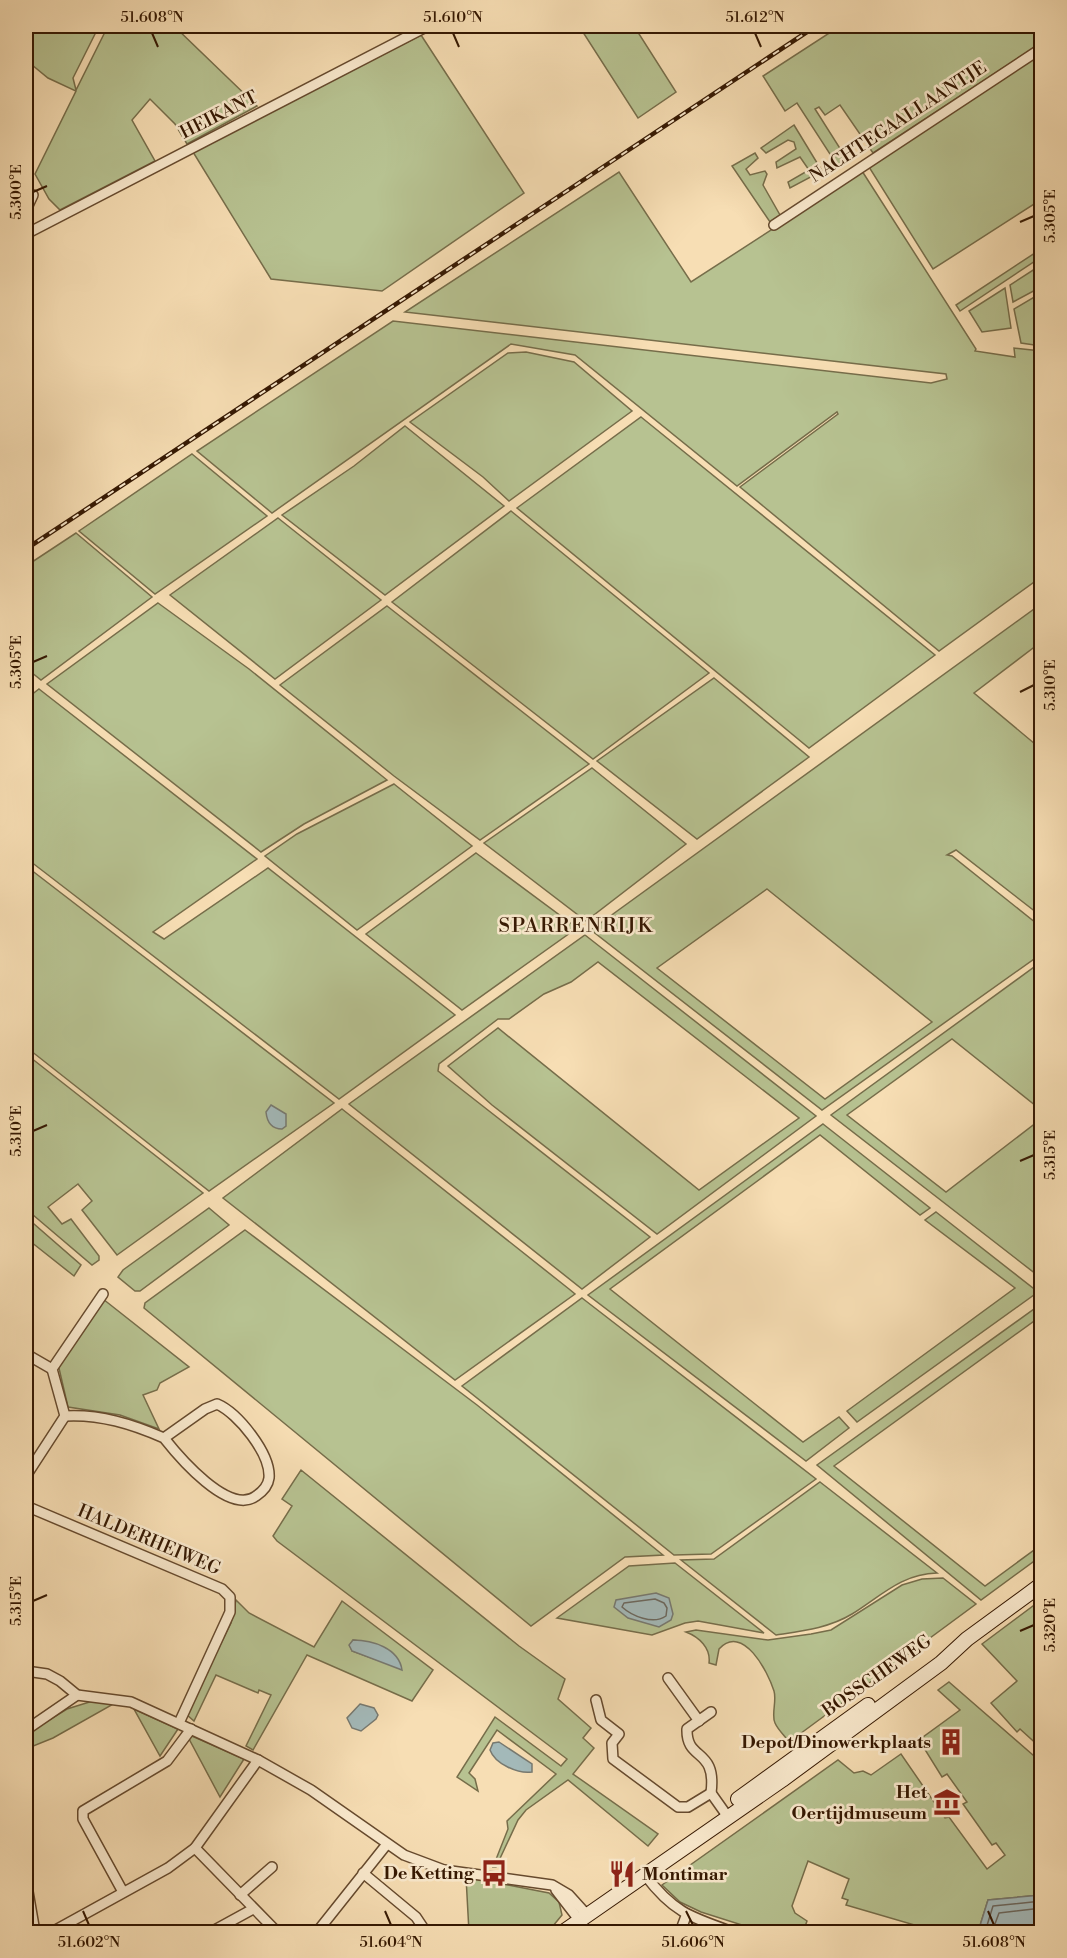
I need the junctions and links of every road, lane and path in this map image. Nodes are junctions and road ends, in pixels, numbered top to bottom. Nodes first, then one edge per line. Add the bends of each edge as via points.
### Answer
1 (428, 26) edge
2 (1041, 48) edge
3 (33, 195) dead end
4 (26, 210) edge
5 (774, 225) dead end
6 (26, 234) edge
7 (103, 1294) dead end
8 (26, 1354) edge
9 (52, 1369) junction
10 (65, 1416) junction
11 (164, 1438) junction
12 (26, 1476) edge
13 (26, 1506) edge
14 (1041, 1584) edge
15 (26, 1671) edge
16 (668, 1678) dead end
17 (77, 1695) junction
18 (596, 1700) dead end
19 (711, 1712) dead end
20 (699, 1721) junction
21 (179, 1723) junction
22 (191, 1728) junction
23 (26, 1730) edge
24 (258, 1760) junction
25 (711, 1793) junction
26 (725, 1814) junction
27 (387, 1844) junction
28 (195, 1848) junction
29 (272, 1867) dead end
30 (363, 1873) junction
31 (645, 1875) junction
32 (26, 1880) edge
33 (123, 1892) junction
34 (240, 1895) junction
35 (253, 1909) junction
36 (686, 1916) junction
37 (584, 1918) junction
38 (35, 1932) edge
39 (52, 1932) edge
40 (211, 1932) edge
41 (277, 1932) edge
42 (317, 1932) edge
43 (426, 1932) edge
44 (563, 1932) edge
45 (680, 1932) edge
46 (732, 1932) edge

1 - 6 street, HEIKANT
2 - 5 street, NACHTEGAALLAANTJE
3 - 4 street
7 - 9 street
8 - 9 street
9 - 10 street
10 - 11 street via 114,1420
10 - 12 street
11 - 11 street via 211,1405 225,1407 247,1428 267,1466 269,1479 263,1491 243,1501 216,1490
13 - 21 street, HALDERHEIWEG via 226,1592 232,1604 230,1612
14 - 26 main road, BOSSCHEWEG via 941,1663
15 - 17 street via 47,1674
16 - 20 street
17 - 21 street via 131,1702
17 - 23 street
18 - 25 street via 601,1720 619,1734 612,1743 613,1759 678,1807 688,1807
19 - 20 street
20 - 25 street via 687,1729 687,1738 711,1766
21 - 22 street
22 - 24 street
22 - 33 street via 167,1761 82,1811
24 - 27 street via 311,1790
24 - 28 street
25 - 26 street
26 - 31 main road, BOSSCHEWEG via 693,1832
27 - 30 street
27 - 37 street via 404,1855 444,1869 552,1886 569,1895
28 - 33 street
28 - 34 street
29 - 34 street
30 - 42 street
30 - 43 street via 416,1917
31 - 36 street
31 - 37 main road, BOSSCHEWEG
32 - 38 street
33 - 39 street
34 - 35 street
35 - 40 street
35 - 41 street
36 - 45 street
36 - 46 street
37 - 44 main road, BOSSCHEWEG

